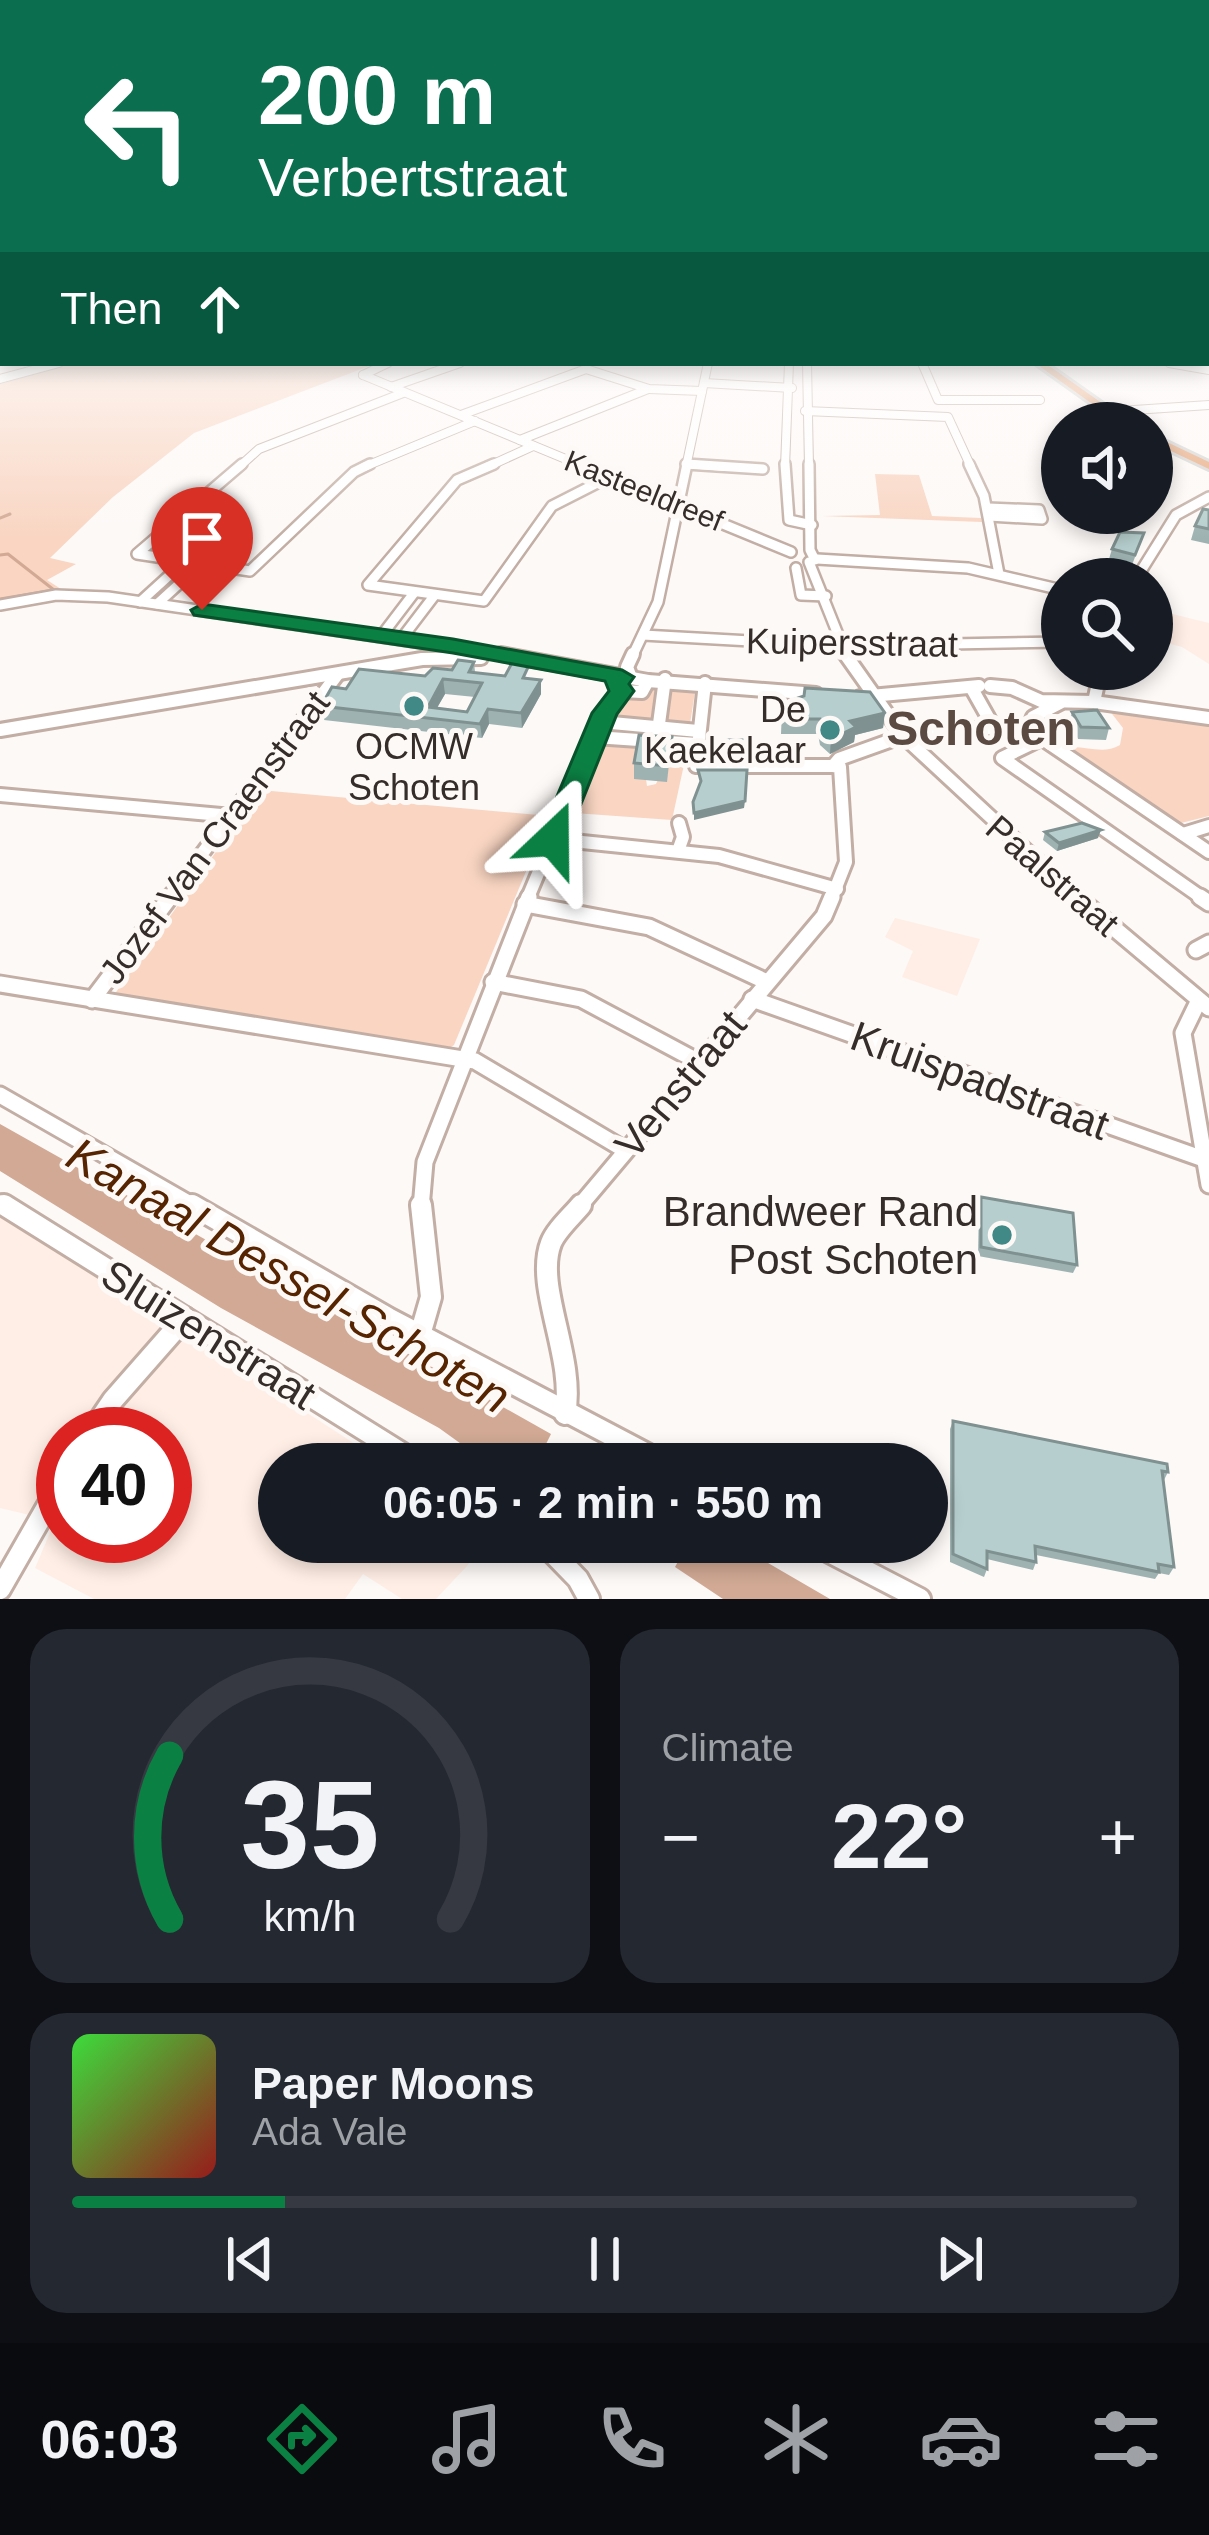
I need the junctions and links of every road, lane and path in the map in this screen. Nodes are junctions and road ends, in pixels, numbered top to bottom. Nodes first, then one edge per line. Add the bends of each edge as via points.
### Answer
1 (396, 390) edge
2 (531, 390) edge
3 (648, 390) edge
4 (702, 390) edge
5 (788, 390) edge
6 (806, 390) edge
7 (934, 390) edge
8 (403, 393) junction
9 (1040, 400) dead end
10 (1209, 405) edge
11 (1173, 408) edge
12 (805, 411) junction
13 (460, 416) junction
14 (475, 421) junction
15 (520, 440) junction
16 (533, 446) junction
17 (1173, 446) edge
18 (686, 464) junction
19 (1209, 464) edge
20 (763, 469) dead end
21 (609, 477) junction
22 (1209, 497) edge
23 (680, 504) junction
24 (988, 512) junction
25 (812, 524) junction
26 (812, 557) junction
27 (1150, 558) edge
28 (184, 562) junction
29 (201, 564) junction
30 (796, 568) dead end
31 (999, 574) junction
32 (1041, 585) edge
33 (414, 593) junction
34 (434, 596) junction
35 (826, 596) junction
36 (140, 602) junction
37 (157, 604) junction
38 (0, 605) edge
39 (643, 634) junction
40 (382, 635) junction
41 (402, 638) junction
42 (1041, 642) edge
43 (842, 646) junction
44 (453, 651) junction
45 (337, 675) junction
46 (665, 680) junction
47 (625, 681) junction
48 (705, 682) junction
49 (980, 686) junction
50 (1097, 690) edge
51 (874, 694) junction
52 (1094, 702) junction
53 (1060, 704) junction
54 (1209, 718) edge
55 (601, 722) junction
56 (1009, 728) junction
57 (0, 730) edge
58 (902, 736) junction
59 (596, 737) junction
60 (657, 738) junction
61 (698, 738) junction
62 (1040, 740) junction
63 (833, 766) junction
64 (0, 795) edge
65 (232, 816) junction
66 (680, 823) dead end
67 (1209, 826) edge
68 (1183, 834) junction
69 (553, 839) junction
70 (678, 851) junction
71 (1209, 852) edge
72 (837, 889) junction
73 (1209, 903) edge
74 (525, 904) junction
75 (493, 982) junction
76 (767, 982) junction
77 (0, 984) edge
78 (752, 999) junction
79 (92, 1000) junction
80 (1204, 1004) edge
81 (463, 1059) junction
82 (699, 1062) junction
83 (0, 1096) edge
84 (625, 1150) junction
85 (1207, 1161) edge
86 (1209, 1185) edge
87 (0, 1203) edge
88 (185, 1318) junction
89 (420, 1335) junction
90 (107, 1407) edge
91 (565, 1414) junction
92 (385, 1443) edge
93 (624, 1443) edge
94 (36, 1526) edge
95 (562, 1563) edge
96 (851, 1563) edge
97 (0, 1589) edge
98 (589, 1599) edge
99 (920, 1599) edge

1 - 8 street, Kasteeldreef
2 - 13 street
3 - 15 street
4 - 18 street
5 - 25 street via 789,520
6 - 12 street
7 - 9 street via 938,400
8 - 13 street, Kasteeldreef
8 - 28 street via 259,449 137,554
10 - 11 street
12 - 24 street via 948,417
12 - 25 street
13 - 14 street, Kasteeldreef
14 - 15 street, Kasteeldreef
14 - 29 street via 355,472 250,571
15 - 16 street, Kasteeldreef
16 - 21 street, Kasteeldreef
16 - 33 street via 457,480 368,585
17 - 19 main road
18 - 20 street
18 - 23 street
21 - 23 street, Kasteeldreef
21 - 34 street via 552,506 484,601
22 - 27 street via 1176,515
23 - 26 street, Kasteeldreef via 791,552 791,559
23 - 39 street
24 - 24 street via 1042,519 1039,510
24 - 31 street
25 - 26 street
26 - 31 street
26 - 35 street, Paalstraat
28 - 29 street
28 - 36 street
29 - 37 street
30 - 35 street via 801,595
31 - 32 street
33 - 34 street
33 - 40 street
34 - 41 street
35 - 43 street, Paalstraat
36 - 37 street
36 - 38 street via 79,594
37 - 40 street
39 - 43 street, Kuipersstraat
39 - 47 street
40 - 41 street
41 - 44 street
42 - 43 street, Kuipersstraat
43 - 51 street, Paalstraat
44 - 45 street
44 - 47 street
45 - 57 street
45 - 65 street, Jozef Van Craenstraat
46 - 47 street via 648,681 642,692
46 - 48 street
46 - 60 street
47 - 55 street
48 - 51 street
48 - 61 street
49 - 51 street
49 - 53 street
49 - 56 street
50 - 52 street
51 - 58 street, Paalstraat
52 - 53 street
52 - 54 street
53 - 56 street
55 - 59 street
55 - 60 street
56 - 58 street
56 - 62 street
58 - 63 street
58 - 80 street, Paalstraat
59 - 60 street
59 - 69 street
60 - 61 street
61 - 63 street via 696,766
62 - 68 street
62 - 73 street via 1002,758
63 - 72 street, Venstraat via 840,767 848,832
64 - 65 street
65 - 79 street, Jozef Van Craenstraat
66 - 70 street
67 - 68 street
68 - 71 street
69 - 70 street
69 - 74 street
70 - 72 street
72 - 76 street, Venstraat
74 - 75 street
74 - 76 street via 649,927
75 - 81 street
75 - 82 street via 581,999
76 - 78 street, Venstraat
77 - 79 street
78 - 82 street, Venstraat
78 - 85 street, Kruispadstraat
79 - 81 street
80 - 85 street via 1183,1033
81 - 84 street via 487,1065
81 - 89 street via 420,1184 434,1305
82 - 84 street, Venstraat
83 - 89 street
84 - 91 street, Venstraat via 562,1223 544,1263 572,1385
85 - 86 street
87 - 88 street, Sluizenstraat
88 - 90 street
88 - 92 street, Sluizenstraat
89 - 91 street
91 - 93 street
94 - 97 street
95 - 98 street
96 - 99 street

